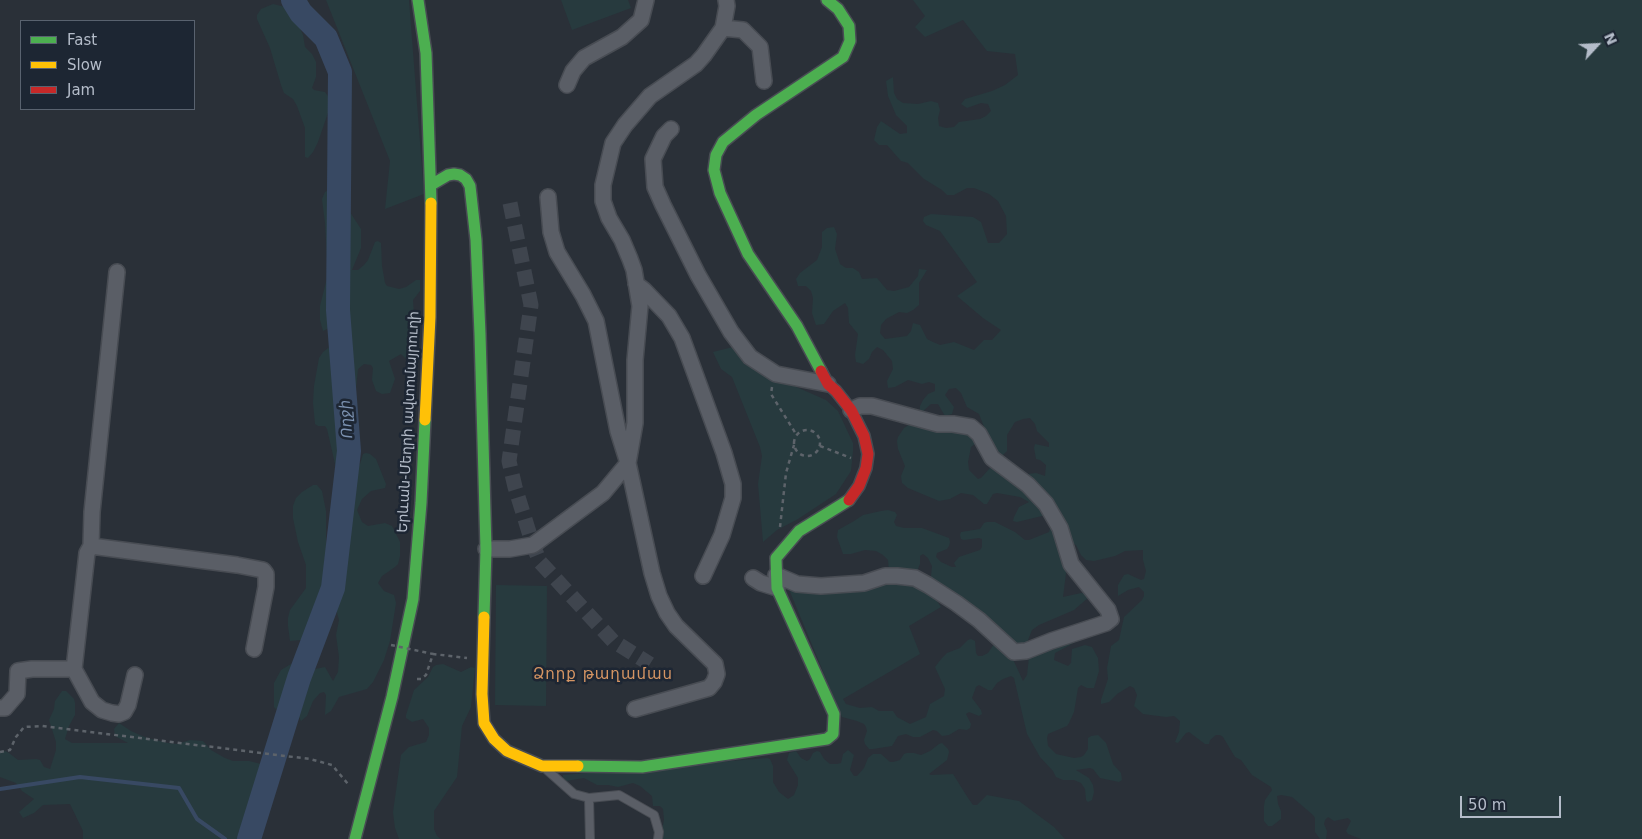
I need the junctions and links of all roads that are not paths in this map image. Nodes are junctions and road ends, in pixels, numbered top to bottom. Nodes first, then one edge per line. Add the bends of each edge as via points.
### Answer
1 (418, 0) edge
2 (646, 0) edge
3 (726, 0) edge
4 (828, 0) edge
5 (723, 28) junction
6 (764, 81) dead end
7 (567, 86) dead end
8 (671, 129) dead end
9 (431, 185) junction
10 (548, 197) dead end
11 (117, 272) dead end
12 (636, 284) junction
13 (828, 384) junction
14 (851, 410) junction
15 (628, 464) junction
16 (91, 546) junction
17 (486, 548) junction
18 (703, 576) dead end
19 (753, 578) dead end
20 (776, 581) junction
21 (254, 649) dead end
22 (74, 669) junction
23 (135, 675) dead end
24 (0, 708) edge
25 (635, 709) dead end
26 (542, 766) junction
27 (589, 798) junction
28 (355, 839) edge
29 (590, 839) edge
30 (658, 839) edge

1 - 9 main road, Երևան-Մեղրի ավտոմայրուղի via 426,53
2 - 7 street via 641,20 622,37 584,58 573,71
3 - 5 street
4 - 13 main road via 849,26 850,42 843,57 756,115 723,142 716,155 714,170 720,193 748,254 797,326
5 - 6 street via 744,30 760,46
5 - 12 street via 696,64 650,96 613,143 603,185 603,201 634,270
8 - 13 street via 653,159 655,187 698,275 731,332 750,357 776,374
9 - 17 main road via 454,174 466,179 470,186 480,324
9 - 28 main road, Երևան-Մեղրի ավտոմայրուղի via 430,317 413,599 392,697
10 - 15 street via 557,252 596,321 618,431
11 - 16 street
12 - 15 street via 640,306 635,360 636,423
12 - 18 street via 668,316 682,338 733,484 733,498 722,535
13 - 14 main road
14 - 20 main road via 864,436 868,454 859,486 851,498 798,531 776,558
14 - 20 street via 872,406 938,424 971,427 979,434 992,458 1028,485 1046,504 1060,528 1072,564 1108,610 1111,619 1026,651 1014,652 979,620 915,578 885,576 864,583 821,586
15 - 17 street via 603,493 533,545 510,549
15 - 25 street via 652,573 666,613 715,664 717,674 709,688
16 - 21 street via 263,570 266,586
16 - 22 street via 87,553
17 - 26 main road via 484,723 494,739 508,751
19 - 20 street via 761,583
20 - 26 main road via 834,714 833,734 827,739 642,768
22 - 23 street via 92,702 102,710 119,714 128,706
22 - 24 street via 18,672 16,694 6,708
26 - 27 lane via 574,794
27 - 29 lane
27 - 30 lane via 619,795 654,815

